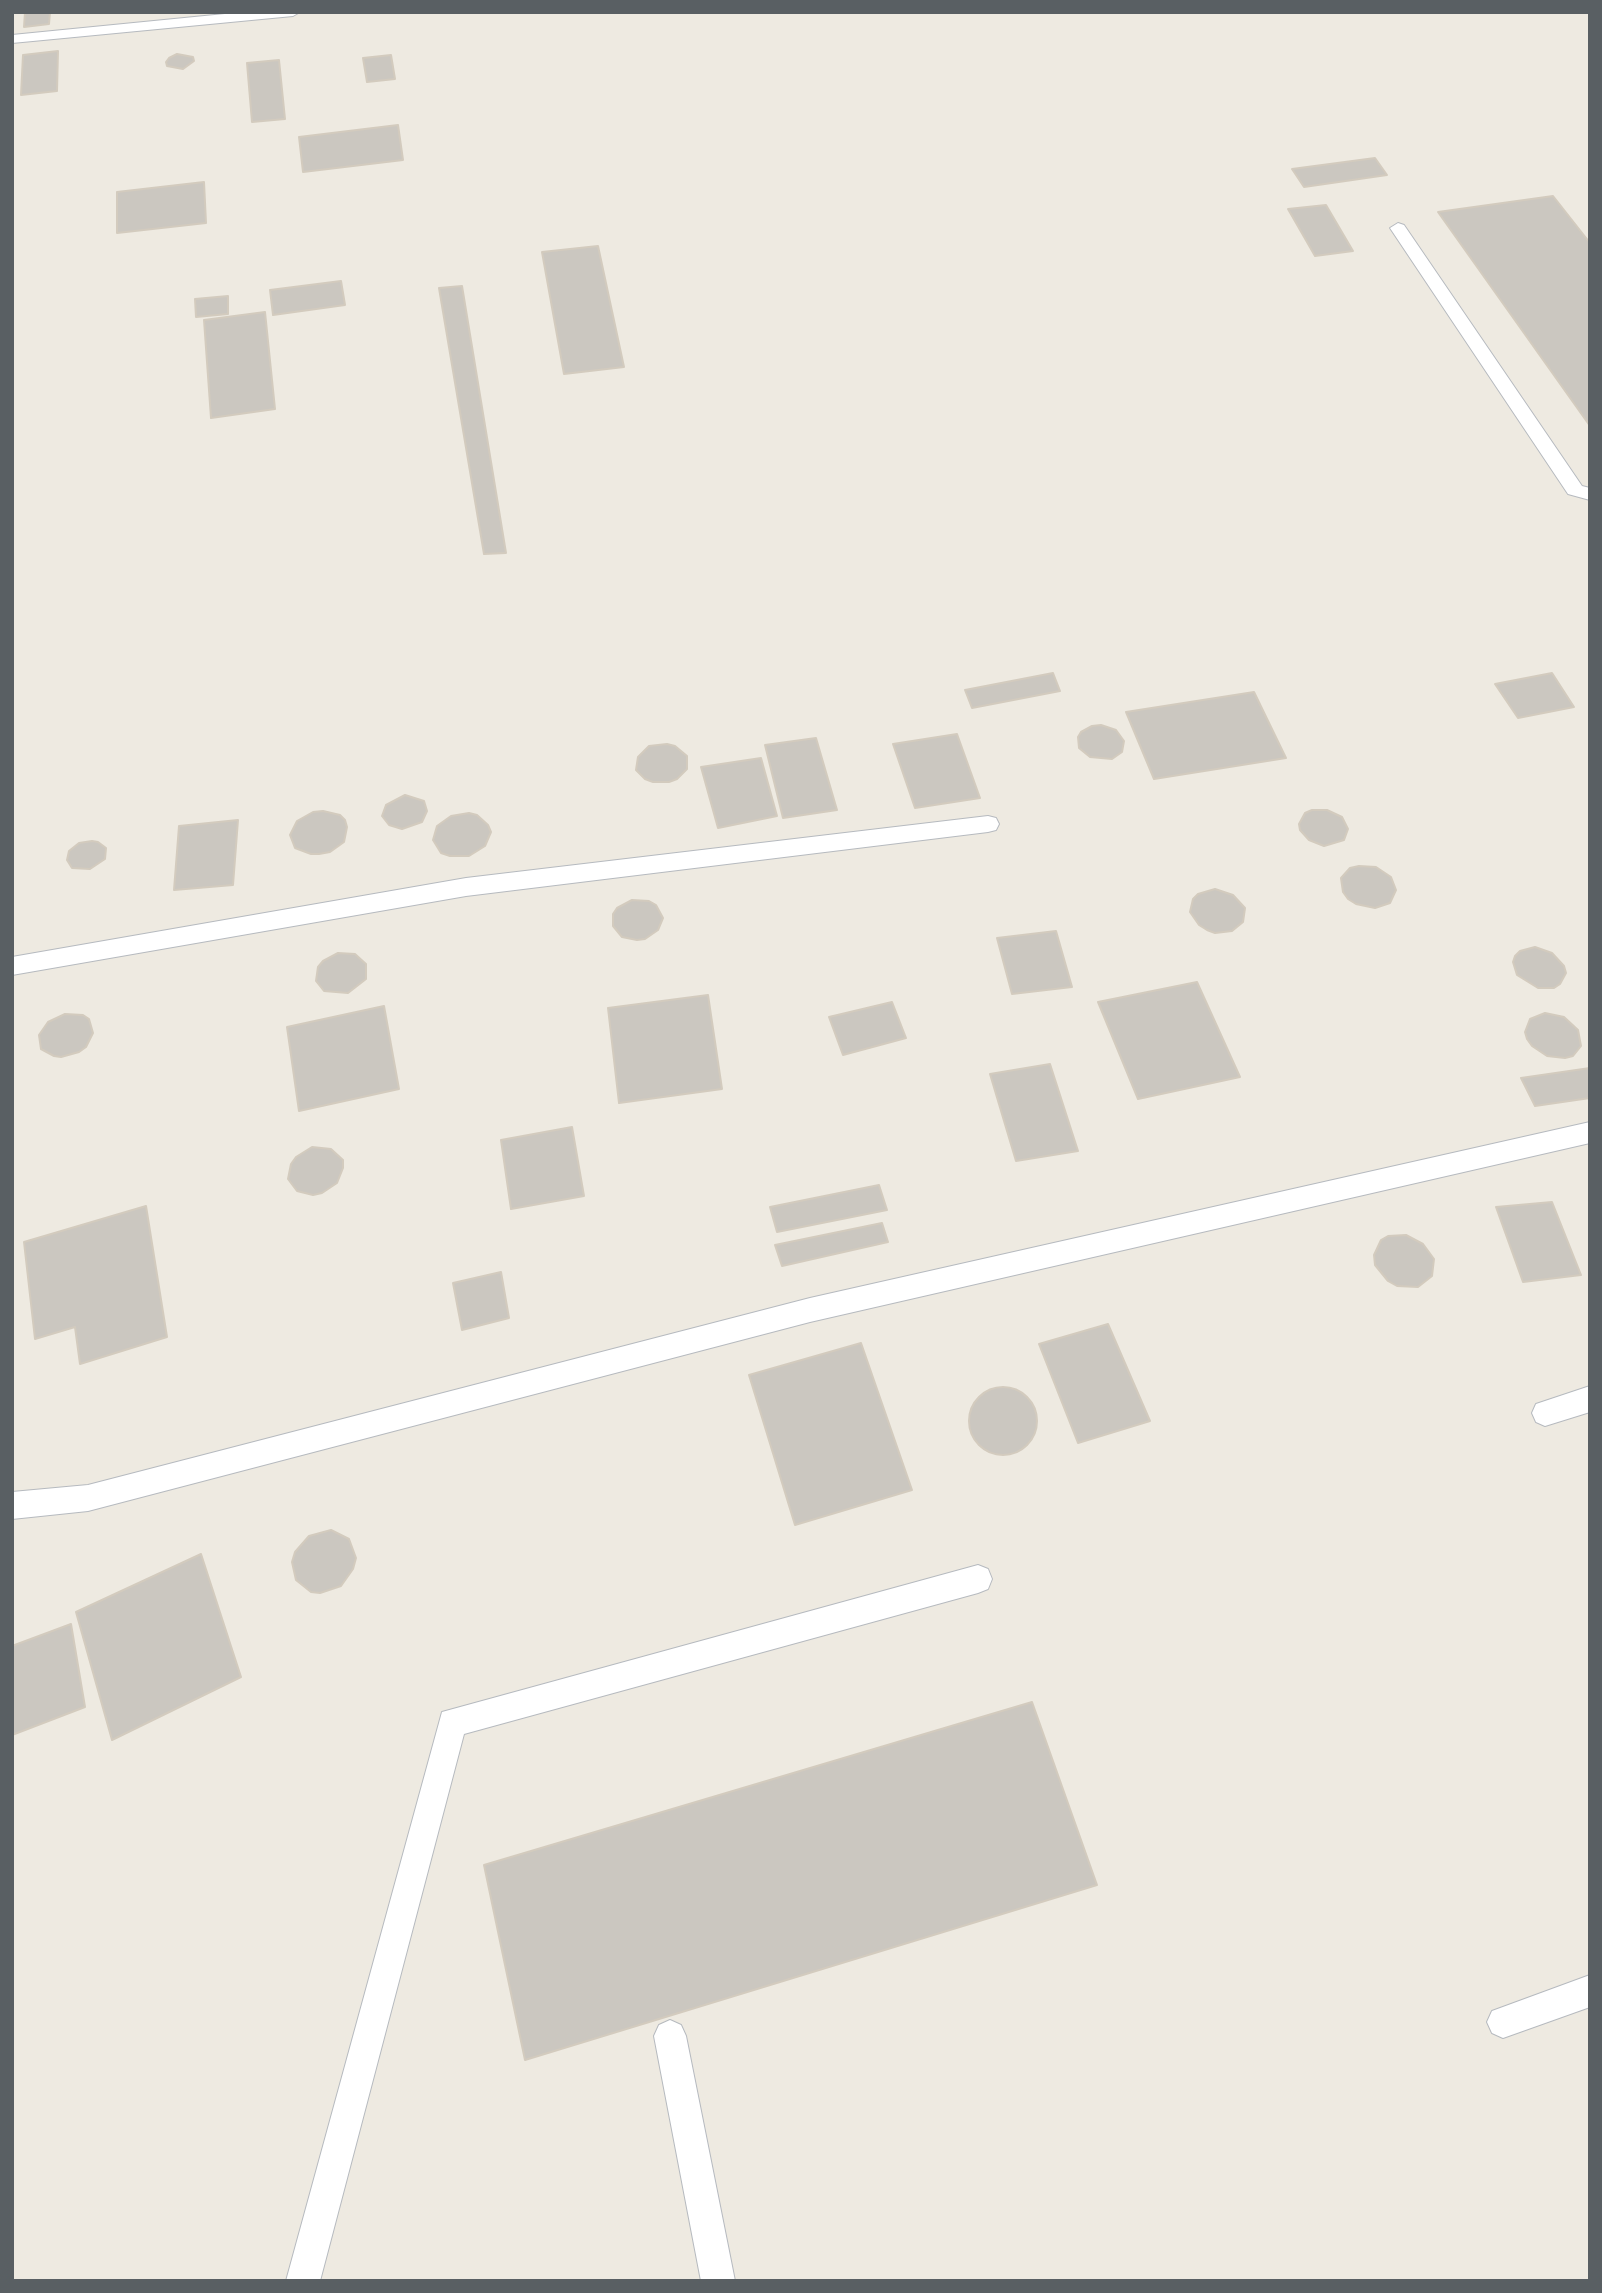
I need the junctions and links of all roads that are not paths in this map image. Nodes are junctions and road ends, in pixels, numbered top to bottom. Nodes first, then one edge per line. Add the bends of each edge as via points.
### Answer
1 (293, 12) edge
2 (12, 39) edge
3 (1398, 228) dead end
4 (1590, 494) edge
5 (988, 824) dead end
6 (12, 966) edge
7 (1590, 1132) edge
8 (1590, 1399) edge
9 (1545, 1413) dead end
10 (12, 1506) edge
11 (978, 1579) dead end
12 (1590, 1992) edge
13 (1503, 2022) dead end
14 (670, 2036) dead end
15 (303, 2281) edge
16 (718, 2281) edge

1 - 2 lane
3 - 4 lane via 1575,490
5 - 6 lane via 466,887
7 - 10 lane via 810,1310 88,1498
8 - 9 lane
11 - 15 lane via 452,1722
12 - 13 lane
14 - 16 lane

